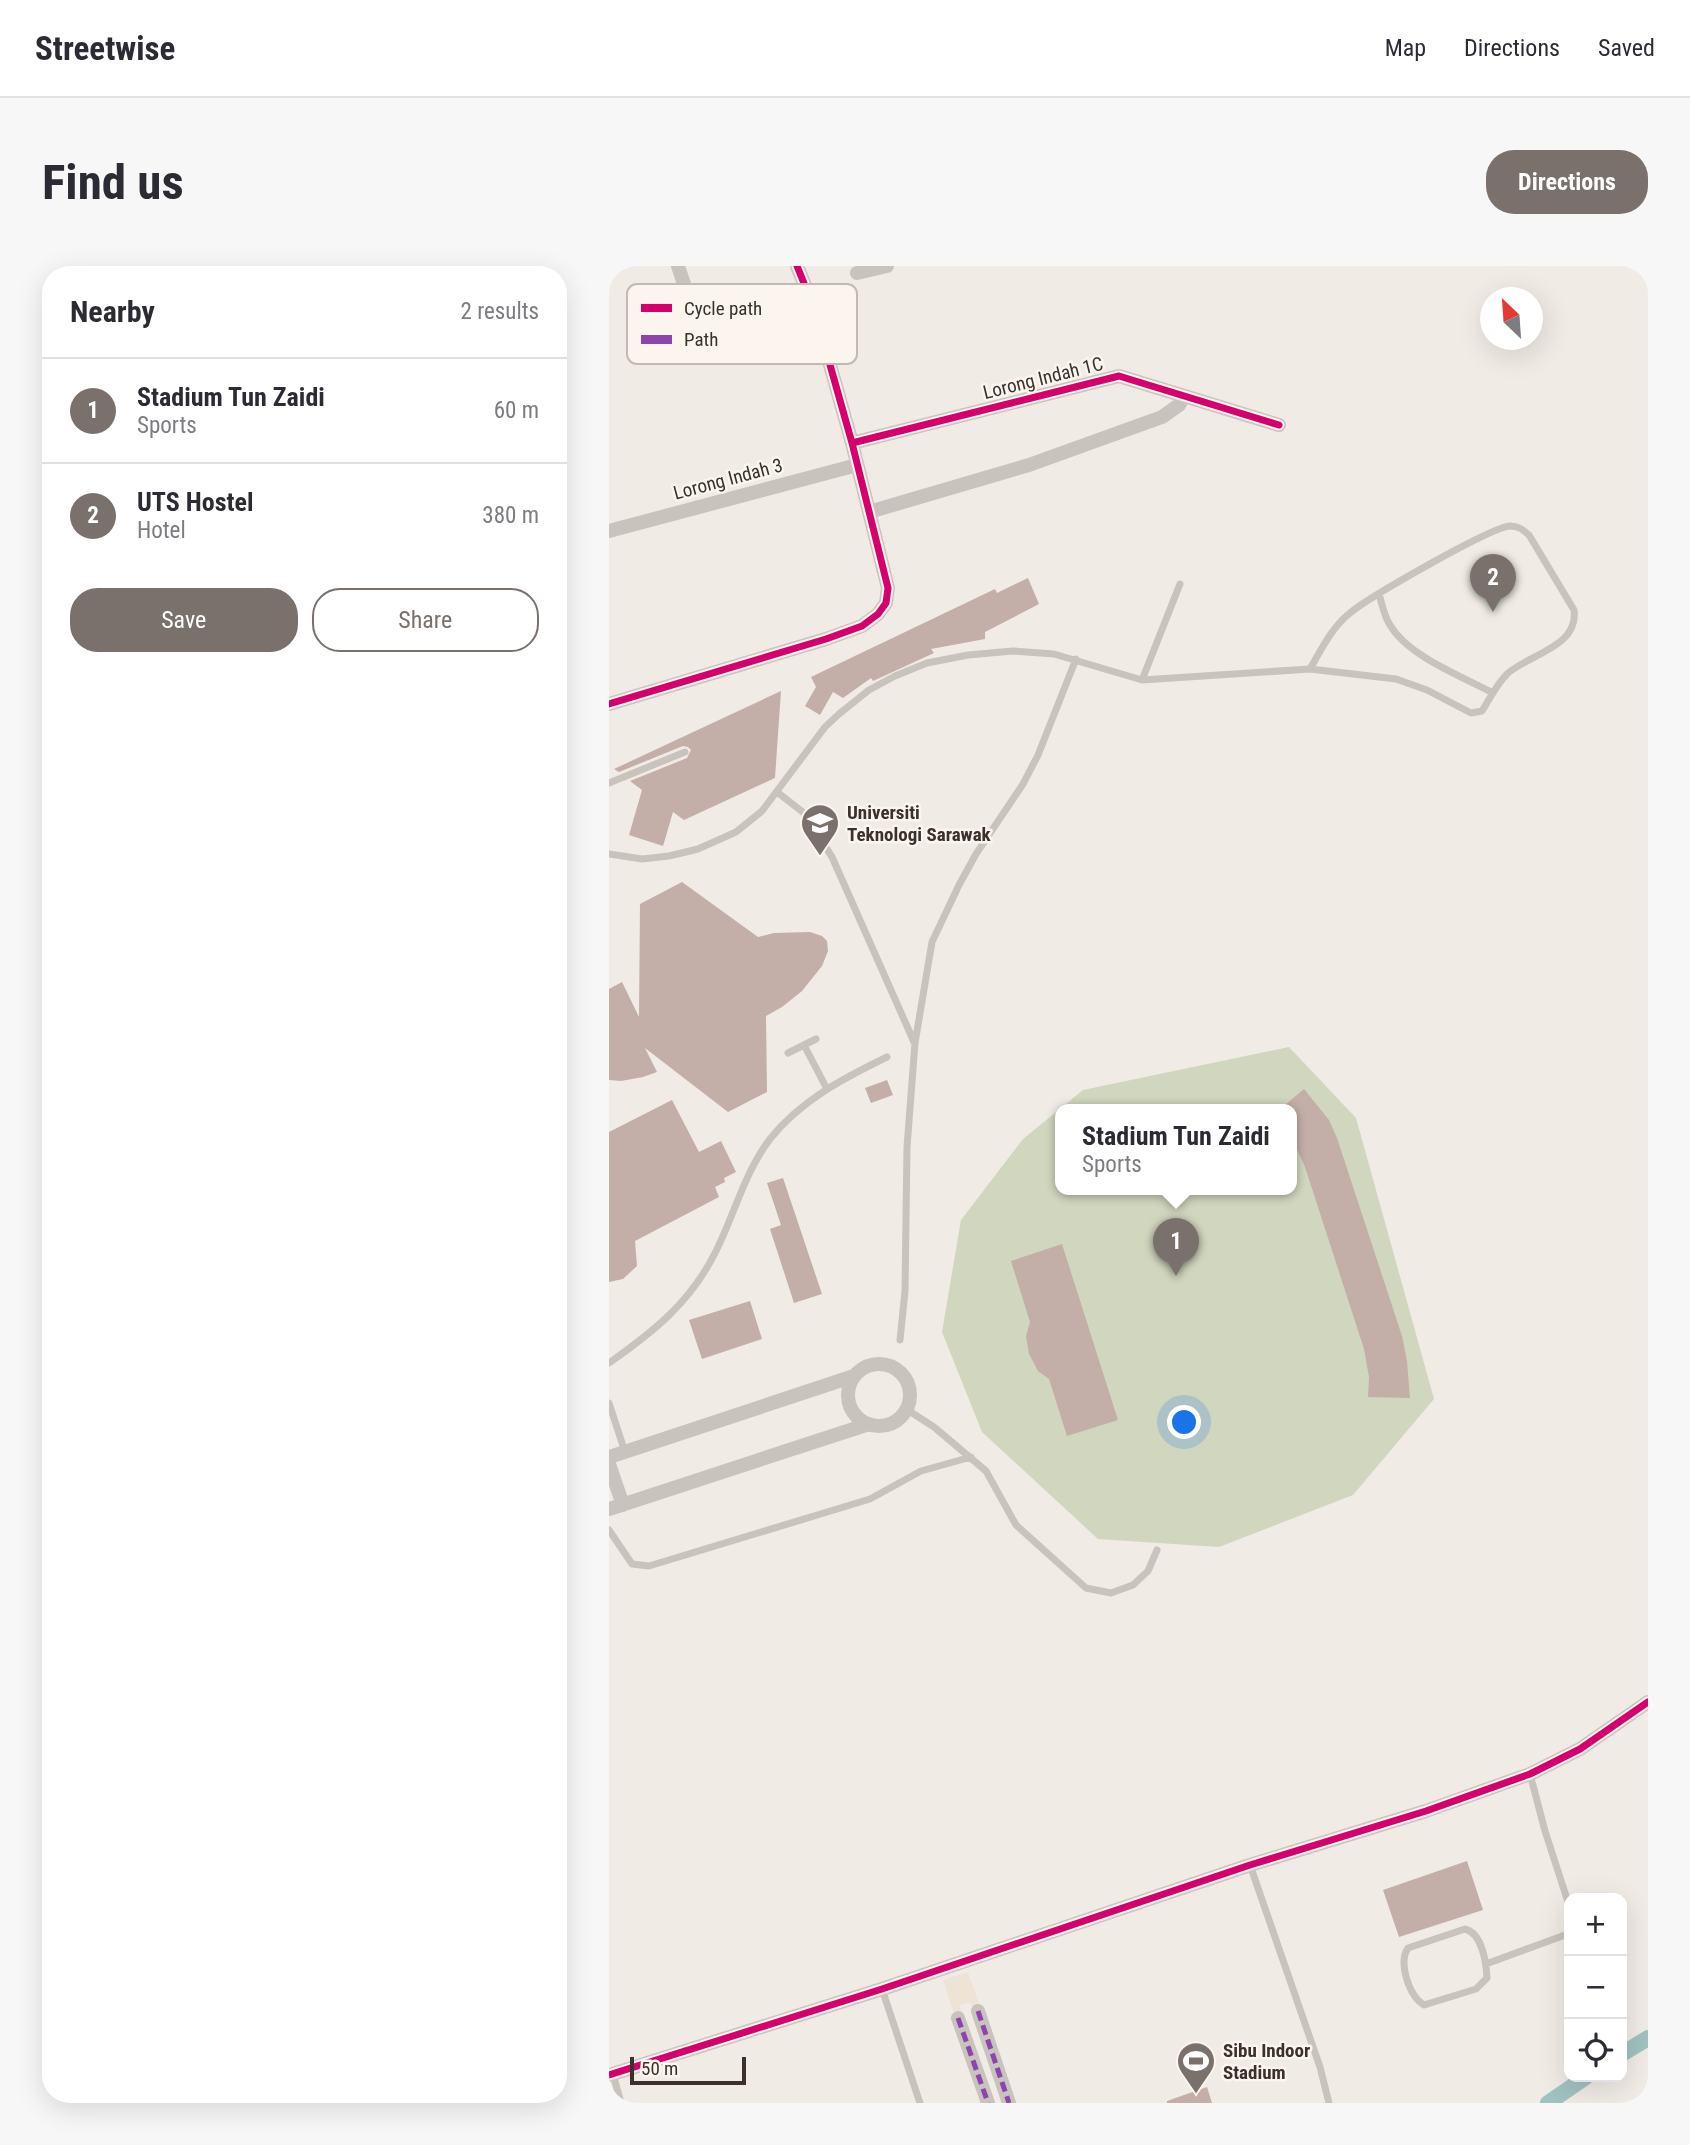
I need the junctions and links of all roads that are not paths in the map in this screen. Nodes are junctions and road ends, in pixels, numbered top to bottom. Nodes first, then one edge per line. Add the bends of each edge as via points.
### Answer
1 (678, 266) edge
2 (797, 266) edge
3 (887, 266) edge
4 (857, 273) dead end
5 (684, 284) edge
6 (804, 284) edge
7 (830, 364) edge
8 (1184, 396) junction
9 (1279, 425) dead end
10 (852, 443) junction
11 (857, 465) junction
12 (870, 512) junction
13 (609, 531) edge
14 (1180, 584) dead end
15 (1379, 594) junction
16 (1076, 659) junction
17 (1310, 669) junction
18 (1142, 680) junction
19 (1493, 693) junction
20 (609, 704) edge
21 (685, 752) dead end
22 (609, 783) edge
23 (777, 792) junction
24 (609, 854) edge
25 (816, 1039) dead end
26 (915, 1042) junction
27 (804, 1045) junction
28 (788, 1054) dead end
29 (887, 1057) dead end
30 (827, 1089) junction
31 (900, 1340) dead end
32 (609, 1363) edge
33 (854, 1376) junction
34 (609, 1404) edge
35 (906, 1409) junction
36 (869, 1424) junction
37 (625, 1452) junction
38 (609, 1457) edge
39 (971, 1457) junction
40 (609, 1464) edge
41 (616, 1507) edge
42 (609, 1530) edge
43 (1157, 1550) dead end
44 (1648, 1702) edge
45 (1530, 1774) junction
46 (1250, 1865) junction
47 (1565, 1893) edge
48 (1564, 1934) edge
49 (1486, 1964) junction
50 (882, 1989) junction
51 (978, 2011) dead end
52 (958, 2018) dead end
53 (611, 2074) edge
54 (621, 2103) edge
55 (920, 2103) edge
56 (988, 2103) edge
57 (1009, 2103) edge
58 (1329, 2103) edge

1 - 5 street
2 - 6 street
3 - 4 street
7 - 10 street
8 - 9 street, Lorong Indah 1C
8 - 10 street, Lorong Indah 1C via 1119,376 1108,377
8 - 12 street via 1162,417 1029,465
10 - 11 street
11 - 12 street
11 - 13 street, Lorong Indah 3
12 - 20 street via 888,588 886,603 862,626
14 - 18 lane
15 - 17 lane via 1349,614
15 - 19 lane via 1388,623 1401,639
15 - 19 lane via 1502,527 1521,528 1569,601 1575,620 1561,641 1521,663
16 - 18 lane
16 - 23 lane via 1037,651 998,651 927,663 895,676 839,713
16 - 26 lane via 1038,755 959,885 932,942
17 - 18 lane
17 - 19 lane via 1396,679 1471,713 1482,711
21 - 22 lane
23 - 24 lane via 753,820 698,849 642,859
23 - 26 lane via 804,813 832,857
25 - 27 lane
26 - 31 lane
27 - 28 lane
27 - 30 lane
29 - 30 lane
30 - 32 lane via 779,1130 752,1166 694,1289 675,1311
33 - 35 street via 881,1364 899,1372 910,1393
33 - 36 street via 849,1404
33 - 37 street
34 - 37 lane
35 - 36 street via 886,1425
35 - 39 lane
36 - 41 street
37 - 38 street
39 - 42 lane via 921,1471 870,1499 649,1566 632,1564
39 - 43 lane via 986,1471 1016,1525 1086,1588 1111,1594 1133,1585 1148,1571
40 - 41 street
44 - 45 street via 1580,1749
45 - 46 street
45 - 47 lane
46 - 50 street
46 - 58 lane
48 - 49 lane
49 - 49 lane via 1487,1978 1476,1989 1424,2005 1417,2001 1403,1962 1408,1948 1465,1929 1476,1936
50 - 53 street
50 - 55 lane
51 - 57 street
52 - 56 street
53 - 54 lane

